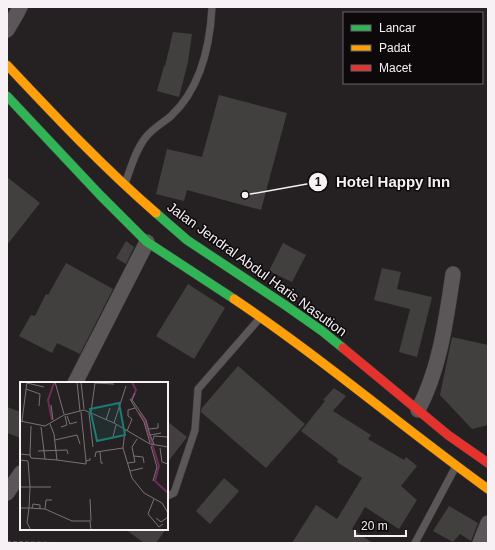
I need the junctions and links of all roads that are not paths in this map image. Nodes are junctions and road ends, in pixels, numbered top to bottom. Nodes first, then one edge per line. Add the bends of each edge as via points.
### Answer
1 (20, 7) edge
2 (212, 7) edge
3 (7, 30) edge
4 (7, 65) edge
5 (7, 96) edge
6 (124, 185) junction
7 (147, 242) junction
8 (453, 274) dead end
9 (261, 316) junction
10 (76, 382) edge
11 (418, 410) junction
12 (488, 463) edge
13 (456, 466) junction
14 (20, 474) edge
15 (488, 489) edge
16 (7, 493) edge
17 (168, 496) edge
18 (488, 523) edge
19 (415, 543) edge
20 (480, 543) edge

1 - 3 street
2 - 6 lane via 206,57 198,77 184,102 143,141
4 - 6 highway, Jalan Jendral Abdul Haris Nasution
5 - 7 highway
6 - 11 highway, Jalan Jendral Abdul Haris Nasution via 188,240 322,331
7 - 9 highway
7 - 10 street
8 - 11 street via 441,346
9 - 13 highway
9 - 17 lane via 198,389 195,430 174,493
11 - 12 highway, Jalan Jendral Abdul Haris Nasution
13 - 15 highway
13 - 19 lane
14 - 16 street
18 - 20 street

